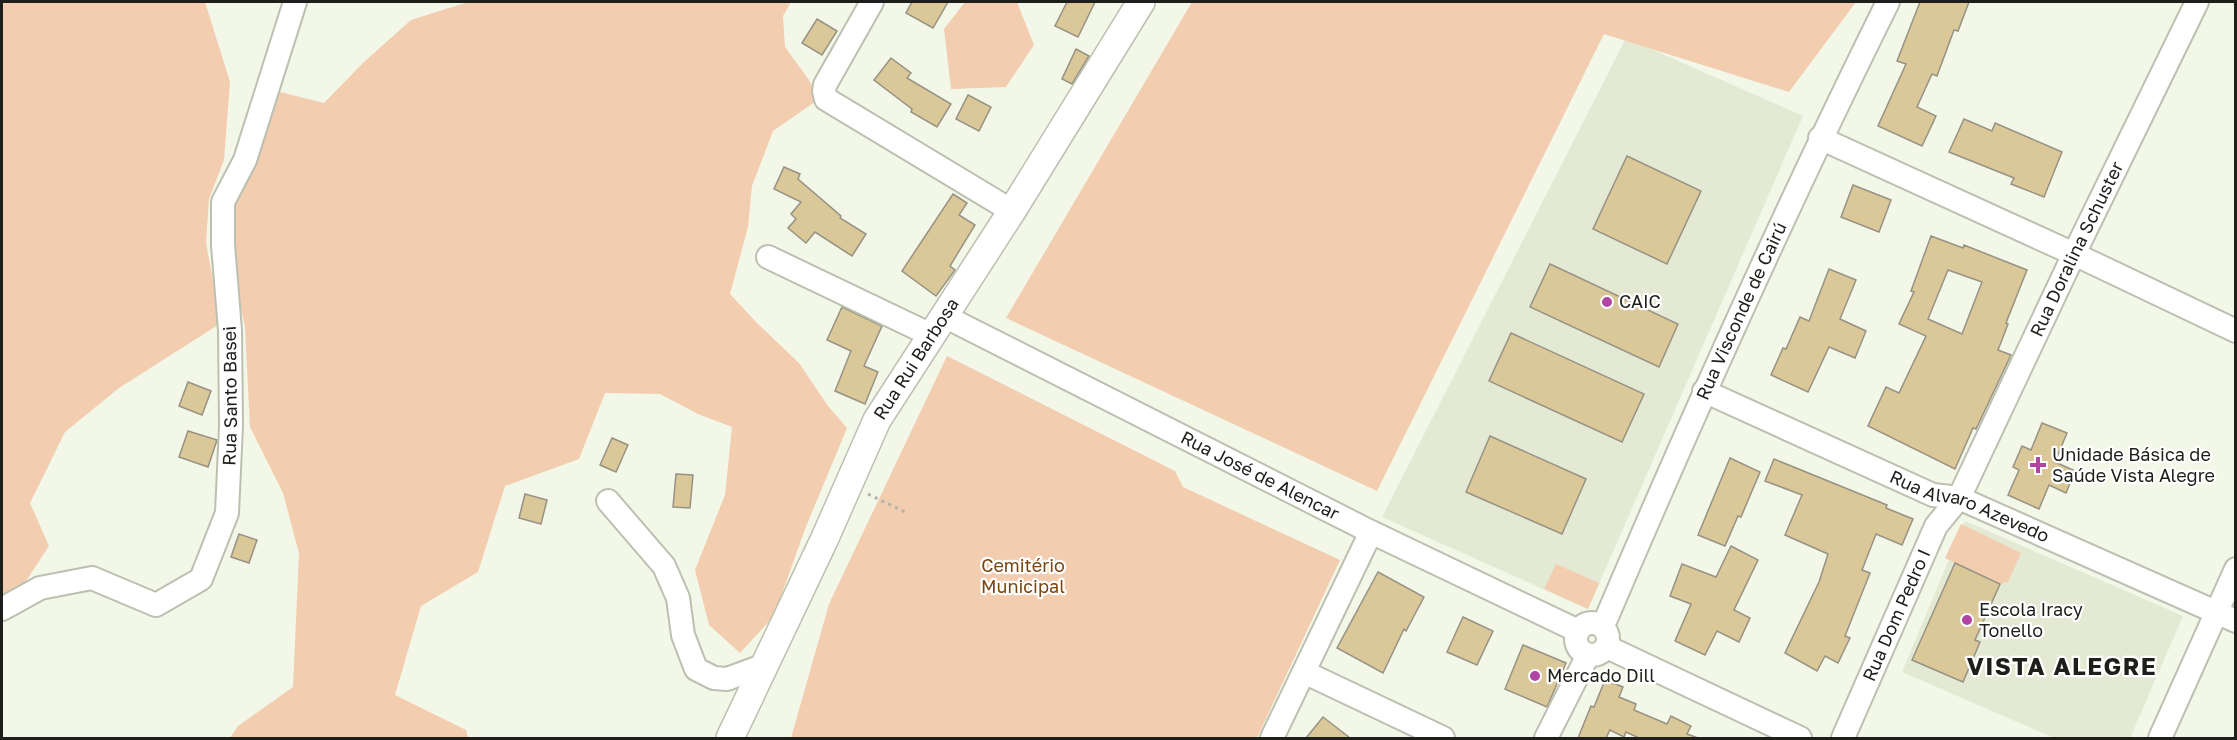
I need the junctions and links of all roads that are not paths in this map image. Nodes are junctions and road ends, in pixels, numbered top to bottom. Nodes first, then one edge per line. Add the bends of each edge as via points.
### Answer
1 (295, 2) edge
2 (872, 2) edge
3 (1141, 2) edge
4 (1888, 2) edge
5 (2197, 2) edge
6 (1820, 138) junction
7 (1012, 211) junction
8 (2074, 254) junction
9 (768, 257) dead end
10 (937, 325) junction
11 (2235, 331) edge
12 (1704, 391) junction
13 (1959, 498) junction
14 (608, 501) dead end
15 (1371, 532) junction
16 (2235, 569) edge
17 (2, 609) edge
18 (2226, 617) edge
19 (1599, 643) junction
20 (765, 665) junction
21 (1304, 672) junction
22 (734, 737) edge
23 (1272, 738) edge
24 (1443, 738) edge
25 (1546, 738) edge
26 (1800, 738) edge
27 (1842, 738) edge
28 (2160, 738) edge

1 - 17 street, Rua Santo Basei via 245,160 223,202 230,330 227,513 201,579 156,605 92,578 40,588
2 - 7 street via 825,84 826,99
3 - 7 main road, Rua Rui Barbosa
4 - 6 street, Rua Visconde de Cairú
5 - 8 street, Rua Doralina Schuster
6 - 8 street
6 - 12 street, Rua Visconde de Cairú
7 - 10 main road, Rua Rui Barbosa
8 - 11 street
8 - 13 street, Rua Doralina Schuster
9 - 10 street, Rua José de Alencar
10 - 15 street, Rua José de Alencar
10 - 20 main road, Rua Rui Barbosa via 877,420
12 - 13 street, Rua Alvaro Azevedo via 1933,495
12 - 19 street, Rua Visconde de Cairú
13 - 18 street, Rua Alvaro Azevedo
13 - 27 street, Rua Dom Pedro I via 1936,526
14 - 20 street via 664,566 678,598 683,635 696,669 714,678 727,679
15 - 19 street, Rua José de Alencar via 1578,631 1577,645
15 - 21 street
16 - 18 street
18 - 28 street
19 - 25 street, Rua Visconde de Cairú
19 - 26 street
20 - 22 main road, Rua Rui Barbosa
21 - 23 street
21 - 24 street

